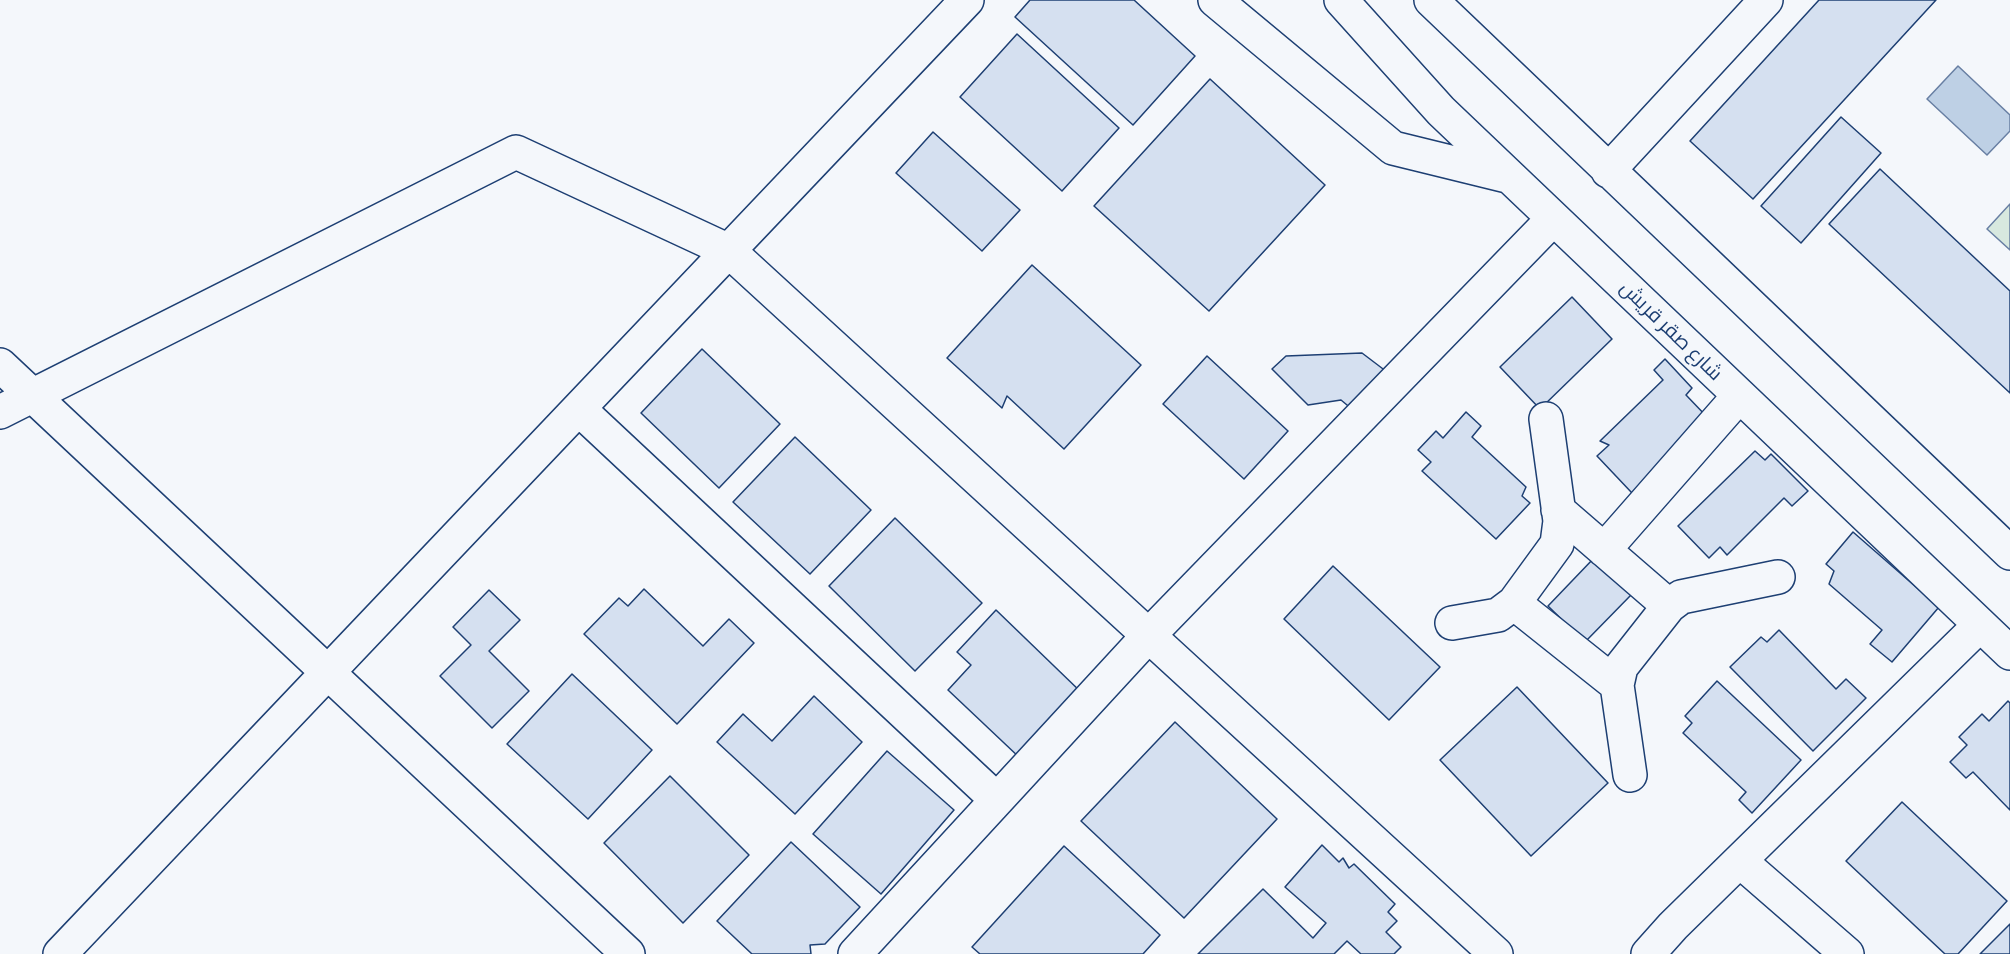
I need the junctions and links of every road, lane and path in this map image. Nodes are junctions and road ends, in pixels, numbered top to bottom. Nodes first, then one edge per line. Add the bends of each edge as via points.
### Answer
1 (967, 0) edge
2 (1215, 0) edge
3 (1341, 0) edge
4 (1431, 0) edge
5 (1766, 0) edge
6 (1608, 171) junction
7 (1508, 176) junction
8 (1553, 219) junction
9 (729, 251) junction
10 (0, 365) edge
11 (32, 396) junction
12 (1739, 396) junction
13 (579, 409) junction
14 (0, 412) edge
15 (1546, 419) dead end
16 (1558, 510) junction
17 (1604, 550) junction
18 (2010, 553) edge
19 (1778, 577) dead end
20 (1514, 603) junction
21 (1669, 606) junction
22 (1452, 623) dead end
23 (1980, 625) junction
24 (1149, 635) junction
25 (2010, 653) edge
26 (328, 673) junction
27 (1617, 686) junction
28 (1630, 775) dead end
29 (997, 800) junction
30 (1740, 861) junction
31 (60, 954) edge
32 (628, 954) edge
33 (855, 954) edge
34 (1496, 954) edge
35 (1648, 954) edge
36 (1847, 954) edge

1 - 9 street
2 - 7 street via 1393,148
3 - 7 street, شارع صقر قريش via 1441,111
4 - 6 street
5 - 6 street
6 - 18 street
7 - 8 street, شارع صقر قريش
8 - 12 street, شارع صقر قريش
8 - 24 street
9 - 11 street via 516,152
9 - 13 street
9 - 24 street
10 - 11 street
11 - 14 street
11 - 26 street
12 - 17 street
12 - 23 street, شارع صقر قريش
13 - 26 street
13 - 29 street
15 - 16 street
16 - 17 street
16 - 20 street via 1557,544
17 - 21 street
19 - 21 street via 1682,597
20 - 22 street via 1498,615
20 - 27 street
21 - 27 street via 1621,667
23 - 25 street, شارع صقر قريش
23 - 30 street
24 - 29 street
24 - 34 street
26 - 31 street
26 - 32 street
27 - 28 street
29 - 33 street
30 - 35 street
30 - 36 street

